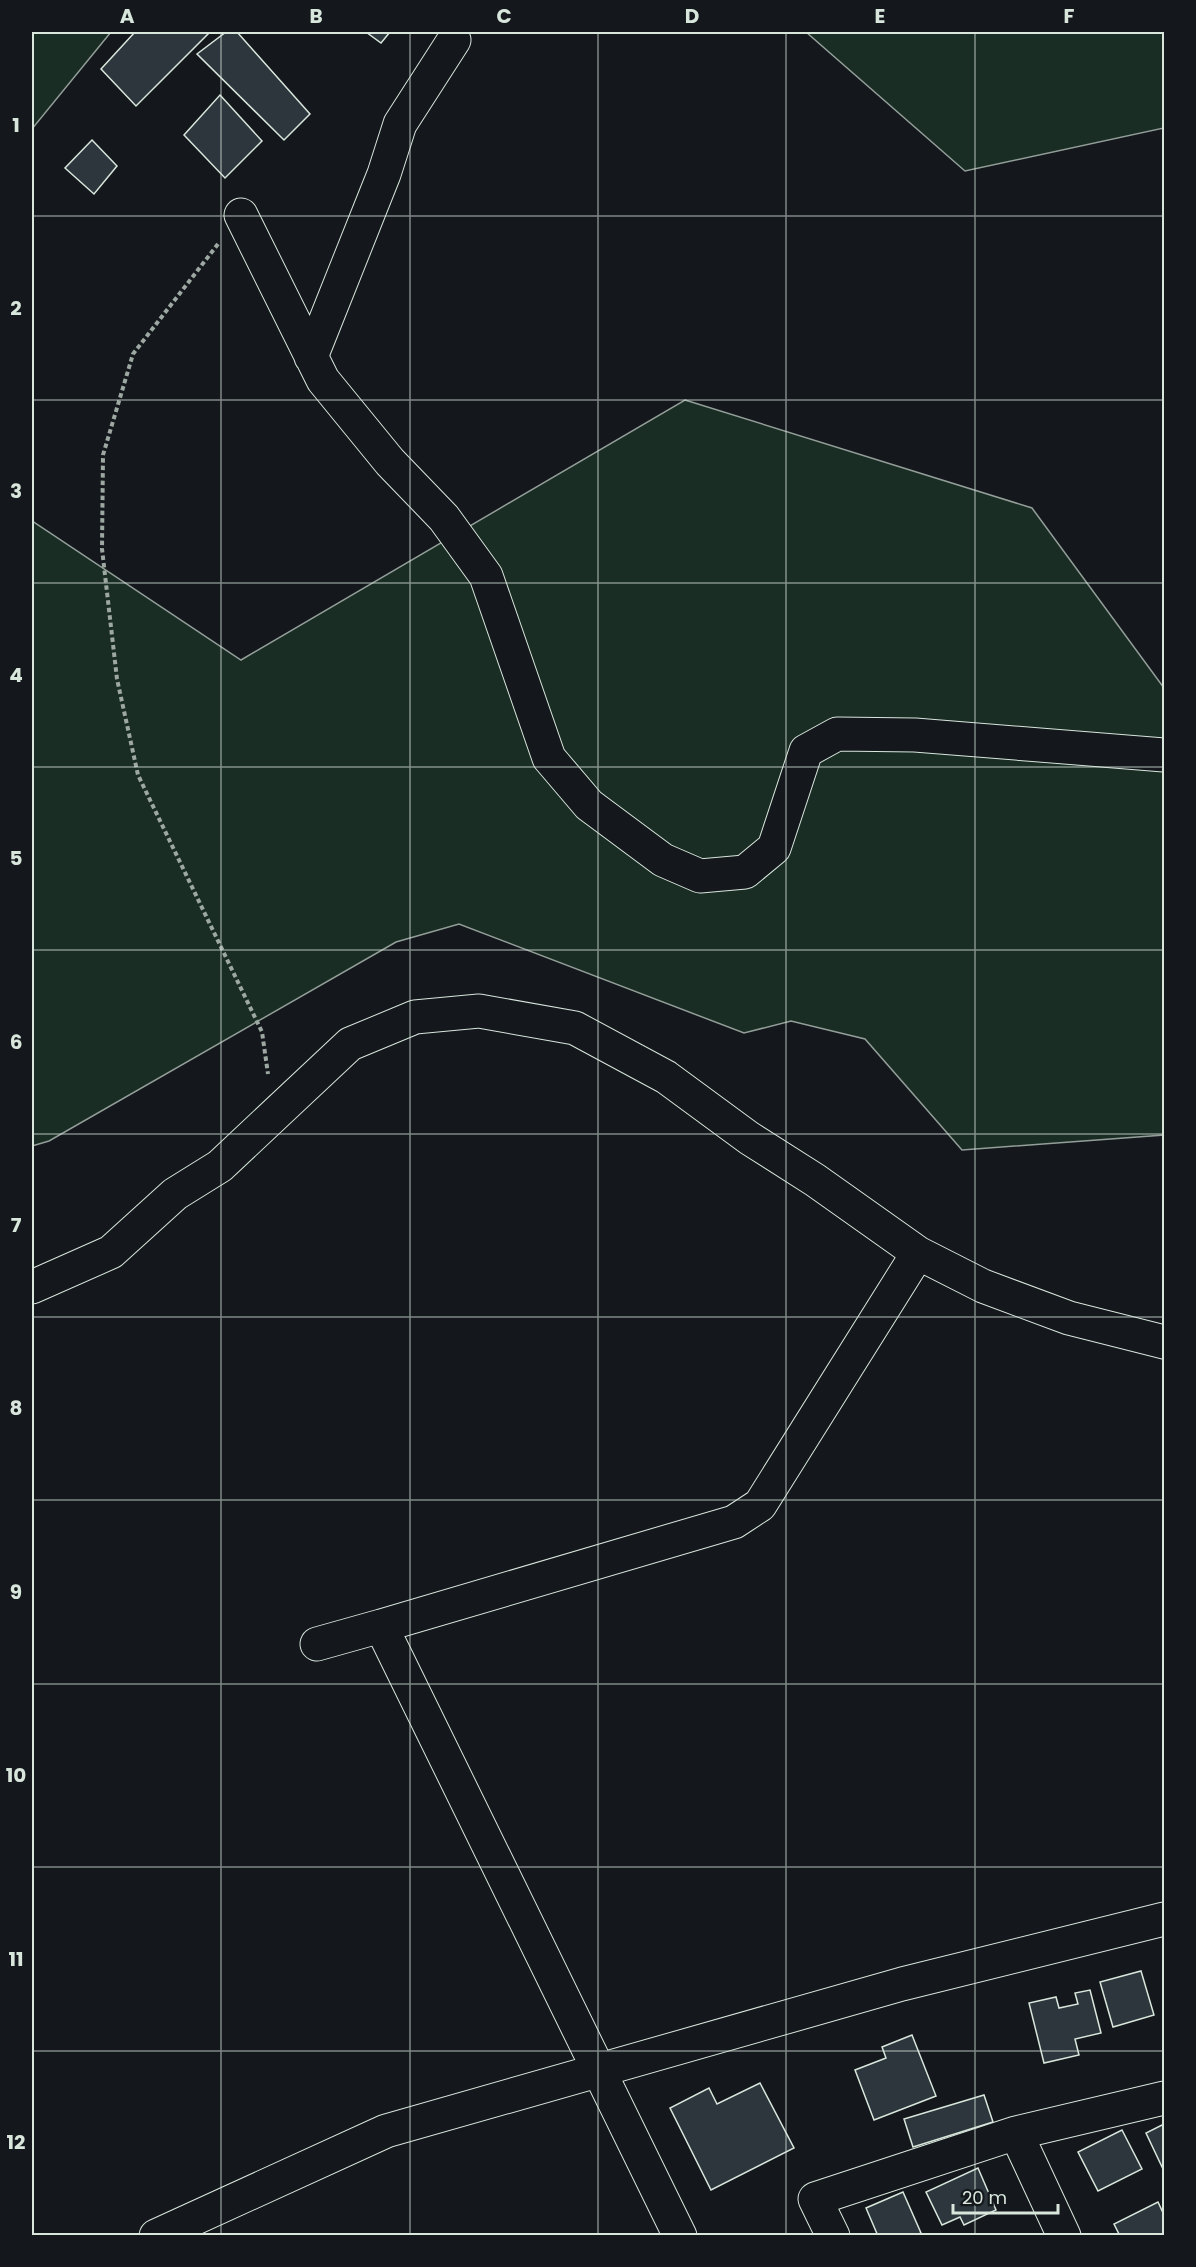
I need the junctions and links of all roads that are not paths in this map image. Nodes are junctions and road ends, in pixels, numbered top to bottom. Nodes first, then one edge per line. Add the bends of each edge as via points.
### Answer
1 (454, 40) dead end
2 (241, 215) road end
3 (311, 357) junction
4 (1164, 755) edge
5 (918, 1253) junction
6 (32, 1287) edge
7 (1164, 1342) edge
8 (381, 1626) junction
9 (317, 1644) dead end
10 (1163, 1924) edge
11 (599, 2069) junction
12 (1164, 2098) edge
13 (1016, 2133) junction
14 (156, 2235) edge
15 (680, 2235) edge
16 (833, 2235) edge
17 (1064, 2235) edge

1 - 3 street via 400,124
2 - 3 street
3 - 4 street via 323,380 390,462 444,518 486,576 549,758 590,805 663,860 700,876 745,872 774,848 806,751 837,734 915,735
5 - 6 street via 666,1077 575,1028 479,1011 415,1017 350,1044 220,1166 175,1194 111,1252
5 - 7 street via 982,1286 1069,1318
5 - 8 street via 760,1505 734,1522
8 - 9 street
8 - 11 street
10 - 11 street via 902,1984
11 - 14 street via 386,2131
11 - 15 street
12 - 13 street
13 - 16 street via 815,2199
13 - 17 street

